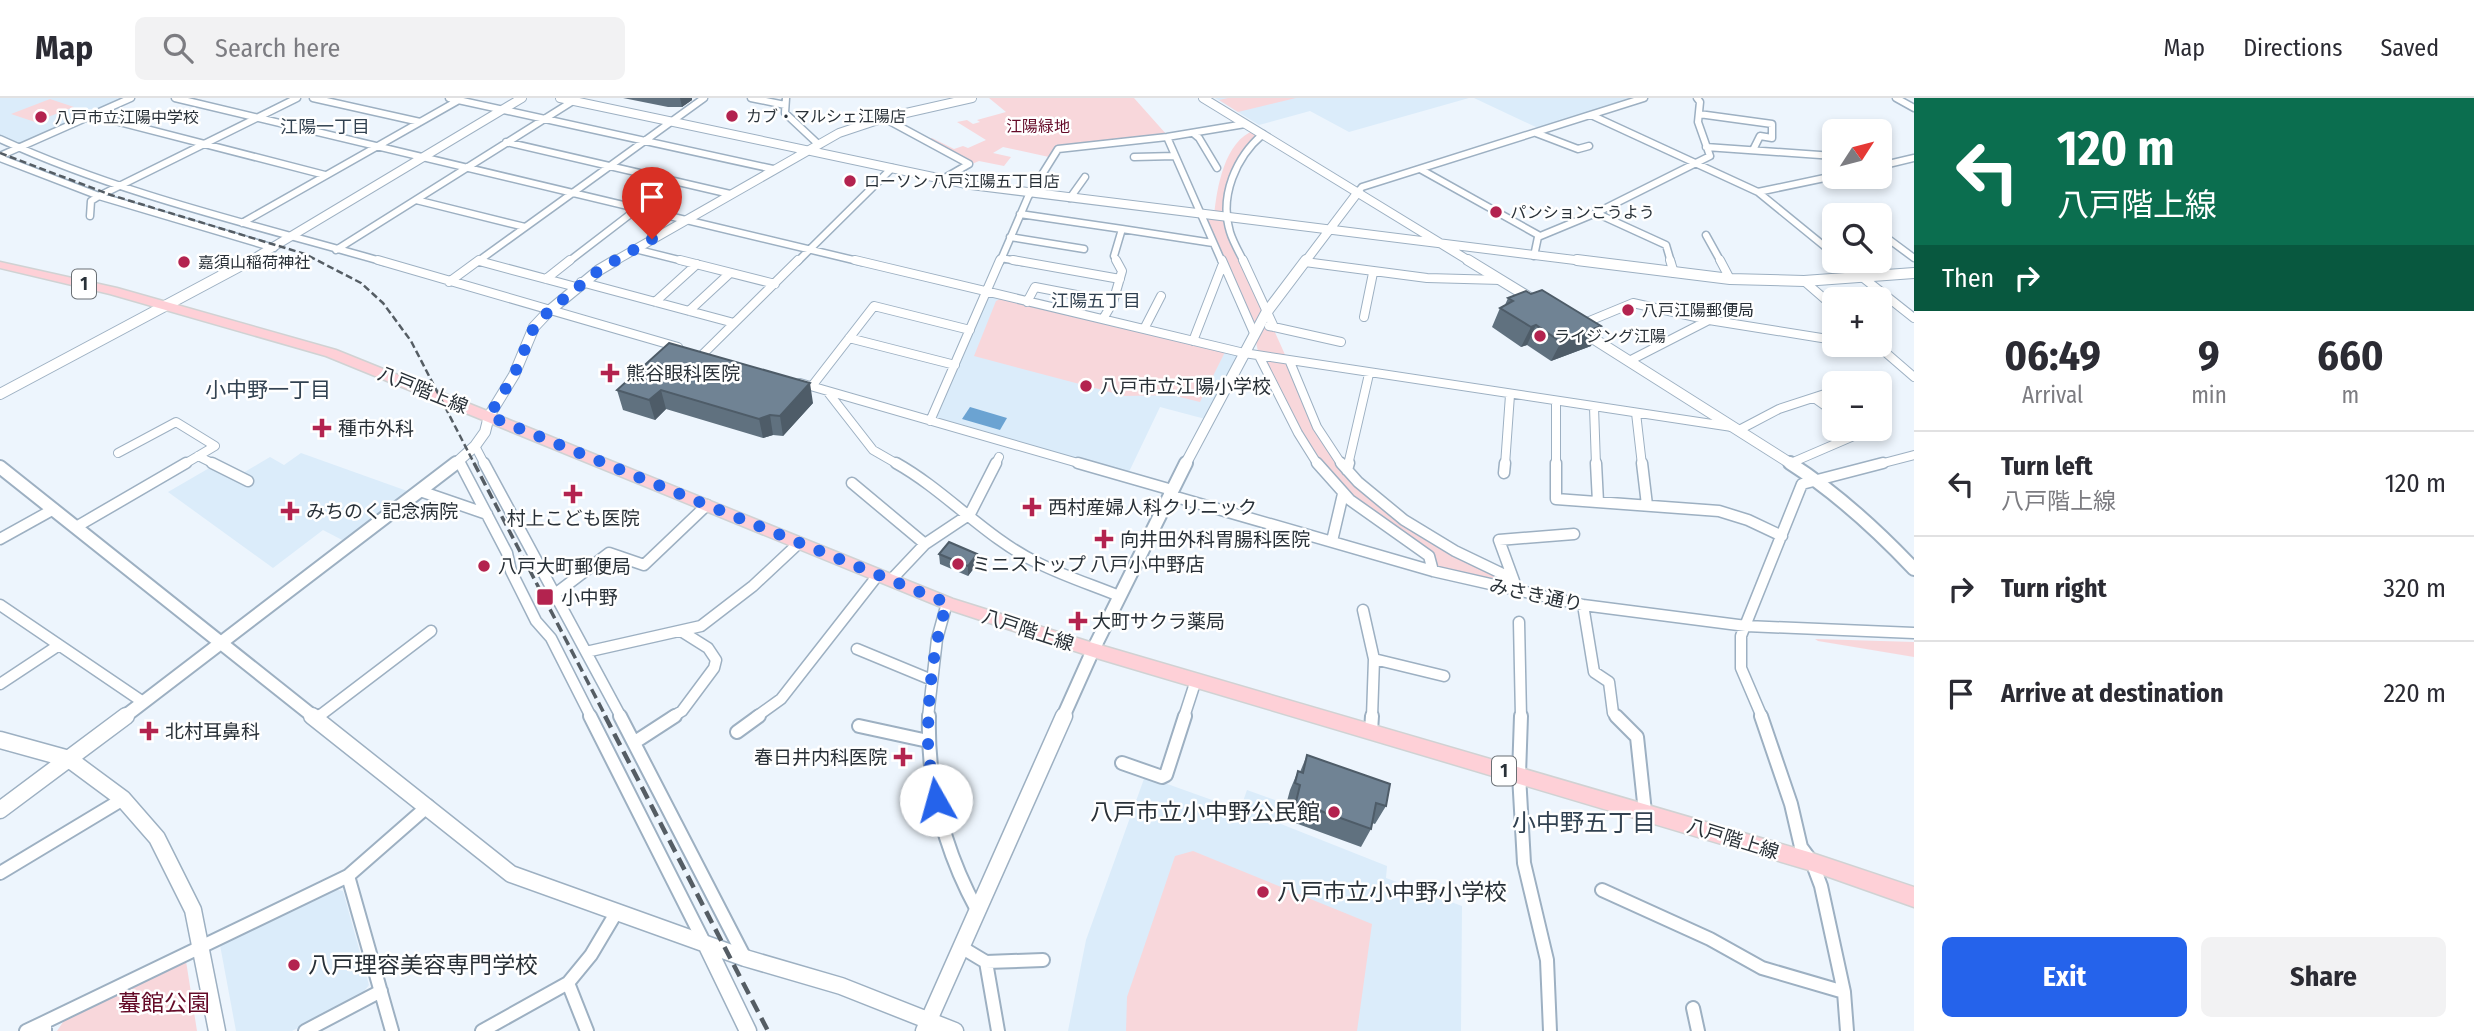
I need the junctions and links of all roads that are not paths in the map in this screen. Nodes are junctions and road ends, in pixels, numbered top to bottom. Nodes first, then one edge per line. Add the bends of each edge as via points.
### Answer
1 (131, 98) edge
2 (176, 98) edge
3 (297, 98) edge
4 (313, 98) edge
5 (449, 98) edge
6 (522, 98) edge
7 (560, 98) edge
8 (704, 98) edge
9 (751, 98) edge
10 (967, 98) edge
11 (1203, 98) edge
12 (1644, 98) edge
13 (1697, 98) edge
14 (1896, 98) edge
15 (461, 99) edge
16 (573, 101) junction
17 (785, 101) edge
18 (1914, 108) edge
19 (503, 110) junction
20 (1699, 114) junction
21 (92, 115) junction
22 (1591, 115) junction
23 (257, 118) junction
24 (884, 118) junction
25 (544, 119) junction
26 (672, 121) junction
27 (420, 122) junction
28 (1245, 124) junction
29 (1536, 132) junction
30 (1193, 133) junction
31 (1263, 134) junction
32 (1167, 137) junction
33 (0, 139) edge
34 (646, 140) junction
35 (506, 142) junction
36 (204, 144) junction
37 (817, 144) junction
38 (377, 146) junction
39 (1589, 146) dead end
40 (1706, 147) junction
41 (19, 148) junction
42 (806, 150) junction
43 (1753, 150) junction
44 (1822, 155) edge
45 (1175, 156) junction
46 (0, 157) edge
47 (1134, 157) dead end
48 (424, 158) junction
49 (1914, 158) edge
50 (1694, 163) junction
51 (1892, 163) edge
52 (610, 166) junction
53 (467, 167) junction
54 (892, 168) junction
55 (1217, 168) dead end
56 (773, 169) junction
57 (1420, 169) junction
58 (326, 175) junction
59 (1085, 177) dead end
60 (943, 179) junction
61 (1822, 179) edge
62 (121, 186) junction
63 (1358, 192) junction
64 (1758, 192) junction
65 (573, 193) junction
66 (1030, 193) junction
67 (730, 194) junction
68 (99, 196) junction
69 (1070, 198) junction
70 (416, 200) junction
71 (636, 209) junction
72 (1596, 213) junction
73 (1020, 214) junction
74 (1202, 214) junction
75 (90, 216) dead end
76 (1228, 218) junction
77 (684, 220) junction
78 (242, 223) junction
79 (525, 227) junction
80 (1122, 229) junction
81 (1328, 230) junction
82 (1706, 235) dead end
83 (1540, 236) junction
84 (293, 237) junction
85 (1010, 237) junction
86 (1892, 242) edge
87 (1213, 243) junction
88 (1822, 244) edge
89 (1446, 245) junction
90 (274, 248) junction
91 (635, 249) junction
92 (1084, 249) dead end
93 (335, 250) junction
94 (807, 251) junction
95 (1534, 256) junction
96 (1001, 258) junction
97 (1914, 258) edge
98 (479, 261) junction
99 (1305, 262) junction
100 (697, 264) junction
101 (0, 265) edge
102 (1222, 266) junction
103 (730, 273) junction
104 (1373, 273) junction
105 (1674, 273) junction
106 (1858, 273) edge
107 (1914, 273) edge
108 (1863, 277) junction
109 (546, 279) junction
110 (1120, 279) junction
111 (1730, 279) junction
112 (1501, 280) junction
113 (1804, 281) junction
114 (449, 282) junction
115 (775, 284) junction
116 (579, 285) junction
117 (987, 292) junction
118 (1160, 296) dead end
119 (1822, 297) edge
120 (655, 302) junction
121 (1027, 302) junction
122 (1113, 302) junction
123 (168, 306) junction
124 (1544, 307) edge
125 (549, 311) junction
126 (689, 311) junction
127 (1364, 317) dead end
128 (1914, 318) edge
129 (1103, 319) junction
130 (1565, 320) edge
131 (1709, 320) junction
132 (734, 323) junction
133 (1260, 323) junction
134 (1274, 327) junction
135 (1575, 327) junction
136 (1144, 329) junction
137 (970, 330) junction
138 (849, 338) junction
139 (1822, 338) edge
140 (1193, 341) junction
141 (1341, 342) dead end
142 (1244, 353) junction
143 (703, 354) junction
144 (1259, 356) junction
145 (1891, 357) edge
146 (715, 358) edge
147 (1629, 361) junction
148 (1290, 362) junction
149 (955, 365) junction
150 (1369, 374) junction
151 (1914, 377) edge
152 (788, 379) edge
153 (812, 386) junction
154 (827, 391) junction
155 (0, 394) edge
156 (1510, 395) junction
157 (1822, 395) edge
158 (1814, 398) junction
159 (1556, 402) junction
160 (1822, 404) edge
161 (1594, 407) junction
162 (1636, 413) junction
163 (489, 416) junction
164 (930, 421) junction
165 (1738, 428) junction
166 (1839, 441) edge
167 (475, 446) junction
168 (118, 453) dead end
169 (1914, 455) edge
170 (198, 456) junction
171 (999, 457) dead end
172 (459, 461) junction
173 (1791, 463) junction
174 (0, 467) edge
175 (1347, 470) junction
176 (1504, 473) dead end
177 (1817, 480) junction
178 (247, 481) dead end
179 (852, 483) dead end
180 (420, 491) junction
181 (1171, 492) junction
182 (1343, 494) junction
183 (1598, 502) junction
184 (706, 505) junction
185 (1647, 505) junction
186 (54, 509) junction
187 (487, 514) junction
188 (967, 516) junction
189 (76, 527) junction
190 (1574, 534) dead end
191 (1782, 536) junction
192 (0, 539) edge
193 (1332, 541) junction
194 (799, 543) junction
195 (925, 544) junction
196 (1914, 569) edge
197 (1433, 571) junction
198 (884, 578) junction
199 (1516, 587) junction
200 (555, 594) junction
201 (1119, 596) junction
202 (947, 603) junction
203 (0, 605) edge
204 (1583, 605) junction
205 (1363, 610) dead end
206 (1519, 622) dead end
207 (1746, 626) junction
208 (431, 631) dead end
209 (681, 631) junction
210 (1914, 633) edge
211 (222, 644) junction
212 (59, 645) junction
213 (857, 649) dead end
214 (1093, 650) junction
215 (586, 652) junction
216 (1374, 659) junction
217 (1444, 677) dead end
218 (932, 680) junction
219 (1196, 680) junction
220 (0, 684) edge
221 (143, 702) junction
222 (317, 718) junction
223 (859, 726) dead end
224 (1371, 731) junction
225 (737, 732) dead end
226 (0, 740) edge
227 (928, 741) junction
228 (635, 742) junction
229 (69, 759) junction
230 (1122, 763) dead end
231 (1518, 775) junction
232 (123, 799) junction
233 (428, 806) junction
234 (0, 810) edge
235 (1645, 812) junction
236 (1812, 862) junction
237 (0, 873) edge
238 (348, 876) junction
239 (1602, 890) dead end
240 (1914, 897) edge
241 (977, 910) junction
242 (616, 913) junction
243 (706, 944) junction
244 (202, 946) junction
245 (961, 947) junction
246 (745, 958) junction
247 (1043, 960) dead end
248 (986, 962) junction
249 (568, 983) junction
250 (381, 991) junction
251 (1844, 992) junction
252 (1693, 1008) dead end
253 (927, 1025) edge
254 (45, 1027) edge
255 (26, 1031) edge
256 (217, 1031) edge
257 (305, 1031) edge
258 (391, 1031) edge
259 (482, 1031) edge
260 (587, 1031) edge
261 (748, 1031) edge
262 (955, 1031) edge
263 (998, 1031) edge
264 (1550, 1031) edge
265 (1698, 1031) edge
266 (1847, 1031) edge

1 - 21 street
2 - 23 street
3 - 23 street
4 - 27 street
5 - 15 street
6 - 19 street
7 - 16 street
8 - 26 street
9 - 17 street
10 - 24 street
11 - 28 street
12 - 22 street
13 - 20 street
14 - 18 street
15 - 19 street
15 - 27 street
16 - 25 street
16 - 26 street
17 - 37 street via 785,113
19 - 25 street
19 - 48 street
20 - 40 street
20 - 43 street via 1772,124 1772,138 1760,136
21 - 36 street
21 - 41 street
22 - 29 street
22 - 50 street
23 - 36 street
23 - 38 street
24 - 37 street
24 - 60 street via 969,164
25 - 34 street
25 - 35 street
26 - 34 street
26 - 42 street
27 - 38 street
28 - 30 street
28 - 31 street
29 - 39 street via 1578,149
29 - 57 street
30 - 32 street
30 - 55 street
31 - 63 street
31 - 76 street via 1248,146 1231,177
32 - 45 street
32 - 66 street via 1058,149
33 - 41 street
34 - 52 street
34 - 56 street
35 - 52 street
35 - 53 street
36 - 58 street
36 - 62 street
37 - 42 street
38 - 48 street
38 - 58 street
40 - 43 street
40 - 50 street via 1710,156
41 - 46 street
41 - 62 street
42 - 54 street
42 - 56 street
43 - 44 street
45 - 47 street
45 - 74 street
46 - 68 street
48 - 53 street
48 - 84 street
49 - 51 street
50 - 64 street
50 - 72 street
52 - 65 street
52 - 67 street
53 - 65 street
53 - 70 street
54 - 60 street
54 - 94 street
56 - 67 street
57 - 63 street
57 - 83 street
58 - 78 street
59 - 69 street
60 - 66 street
61 - 64 street
62 - 68 street
62 - 78 street
63 - 81 street
63 - 89 street
64 - 88 street
65 - 71 street
65 - 79 street
66 - 69 street
66 - 73 street
67 - 77 street
68 - 75 street via 91,201
68 - 90 street
69 - 74 street
70 - 79 street
70 - 93 street
71 - 77 street
71 - 109 street
72 - 83 street
72 - 105 street via 1666,245
73 - 80 street
73 - 85 street
74 - 76 street
74 - 87 street
76 - 81 street
76 - 133 street
77 - 91 street
77 - 94 street
78 - 84 street
79 - 98 street
80 - 87 street
80 - 110 street via 1114,257 1122,271
81 - 89 street
81 - 99 street
82 - 111 street
83 - 95 street
84 - 90 street
84 - 93 street
85 - 92 street
85 - 96 street
86 - 97 street
87 - 102 street
89 - 95 street
89 - 112 street
90 - 123 street
91 - 100 street
91 - 116 street
93 - 114 street
94 - 115 street
94 - 117 street
95 - 105 street
96 - 110 street
96 - 117 street
98 - 109 street
98 - 114 street
99 - 104 street
99 - 133 street
100 - 103 street
100 - 120 street
101 - 123 main road, 八戸階上線 / 1
102 - 133 street
102 - 140 street
103 - 115 street
103 - 126 street
104 - 112 street
104 - 127 street
105 - 111 street
106 - 108 street
107 - 108 street
108 - 113 street
108 - 128 street
109 - 116 street
110 - 122 street
111 - 113 street
112 - 124 street
113 - 119 street
114 - 125 street
115 - 132 street
116 - 120 street
116 - 125 street
117 - 121 street
117 - 137 street
118 - 136 street
120 - 126 street
121 - 122 street via 1035,287
121 - 129 street
122 - 129 street
123 - 155 street
123 - 163 main road, 八戸階上線 / 1 via 331,353
125 - 143 street
125 - 163 street via 534,327 514,375
126 - 132 street
129 - 136 street
130 - 135 street
131 - 135 street via 1633,303
131 - 139 street
131 - 147 street
132 - 143 street
133 - 134 street
133 - 134 street
133 - 142 street
134 - 141 street
135 - 147 street
136 - 140 street
137 - 138 street via 874,306
137 - 149 street
138 - 149 street
138 - 153 street
140 - 142 street
142 - 144 street
142 - 181 street
143 - 146 street
144 - 148 street
144 - 182 street via 1310,453
145 - 151 street
147 - 165 street
148 - 150 street
148 - 175 street via 1322,437
149 - 164 street
150 - 156 street
150 - 175 street
152 - 153 street, みさき通り
153 - 154 street, みさき通り
154 - 164 street, みさき通り
154 - 188 street via 873,450 912,472
156 - 159 street
156 - 176 street
157 - 158 street
158 - 160 street
158 - 165 street
159 - 161 street
159 - 183 street via 1556,499
161 - 162 street
161 - 183 street
162 - 165 street
162 - 185 street
163 - 167 street
163 - 184 main road, 八戸階上線 / 1
164 - 181 street, みさき通り
165 - 173 street
166 - 173 street
167 - 172 street
167 - 200 street
168 - 170 street via 176,422 215,446
169 - 177 street
170 - 178 street
170 - 189 street
171 - 188 street
172 - 180 street
172 - 187 street
173 - 177 street
174 - 186 street
175 - 199 street via 1396,513
177 - 191 street via 1802,484
177 - 196 street via 1874,527
179 - 195 street
180 - 187 street
180 - 211 street
181 - 193 street, みさき通り
181 - 201 street
182 - 193 street
182 - 197 street via 1429,556
183 - 185 street
184 - 194 main road, 八戸階上線 / 1
184 - 200 street via 643,565 609,553
185 - 191 street via 1719,511
186 - 189 street
186 - 192 street
187 - 243 street via 536,621 551,638
188 - 195 street
188 - 201 street via 1037,563
189 - 211 street
190 - 199 street via 1499,540
191 - 207 street
193 - 197 street, みさき通り
194 - 198 main road, 八戸階上線 / 1
194 - 209 street via 718,616
195 - 198 street
197 - 199 street, みさき通り
198 - 202 main road, 八戸階上線 / 1
198 - 225 street via 781,699
199 - 204 street, みさき通り
200 - 215 street
201 - 214 street
202 - 214 main road, 八戸階上線 / 1
202 - 218 street
203 - 212 street
204 - 207 street, みさき通り
204 - 235 street via 1594,672 1609,682 1613,713 1637,737
205 - 216 street
206 - 231 street
207 - 210 street, みさき通り
207 - 236 street via 1741,636 1741,668 1787,792 1801,847
208 - 222 street
209 - 215 street
209 - 228 street via 708,648 716,660 714,668 682,711
211 - 221 street
211 - 222 street
212 - 220 street
212 - 221 street
213 - 218 street
214 - 219 main road, 八戸階上線 / 1
214 - 241 street
215 - 228 street
216 - 217 street
216 - 224 street
218 - 227 street
219 - 224 main road, 八戸階上線 / 1
219 - 230 street via 1166,775
221 - 229 street
222 - 233 street
223 - 227 street
224 - 231 main road, 八戸階上線 / 1
226 - 229 street
227 - 241 street via 949,851 961,885
228 - 246 street
229 - 232 street
229 - 234 street
231 - 235 main road, 八戸階上線 / 1
231 - 264 street via 1524,863 1547,960
232 - 237 street
232 - 244 street via 157,838 193,910
233 - 238 street
233 - 242 street via 511,874
235 - 236 main road, 八戸階上線 / 1
236 - 240 main road, 八戸階上線 / 1
236 - 251 street
238 - 244 street
238 - 250 street
239 - 251 street via 1762,968
241 - 245 street
242 - 243 street
242 - 249 street
243 - 246 street
243 - 261 street
244 - 254 street
244 - 256 street
245 - 248 street
245 - 253 street
246 - 253 street via 841,986
247 - 248 street
248 - 263 street
249 - 259 street
249 - 260 street
250 - 257 street
250 - 258 street
251 - 266 street
252 - 265 street
253 - 262 street
254 - 255 street

